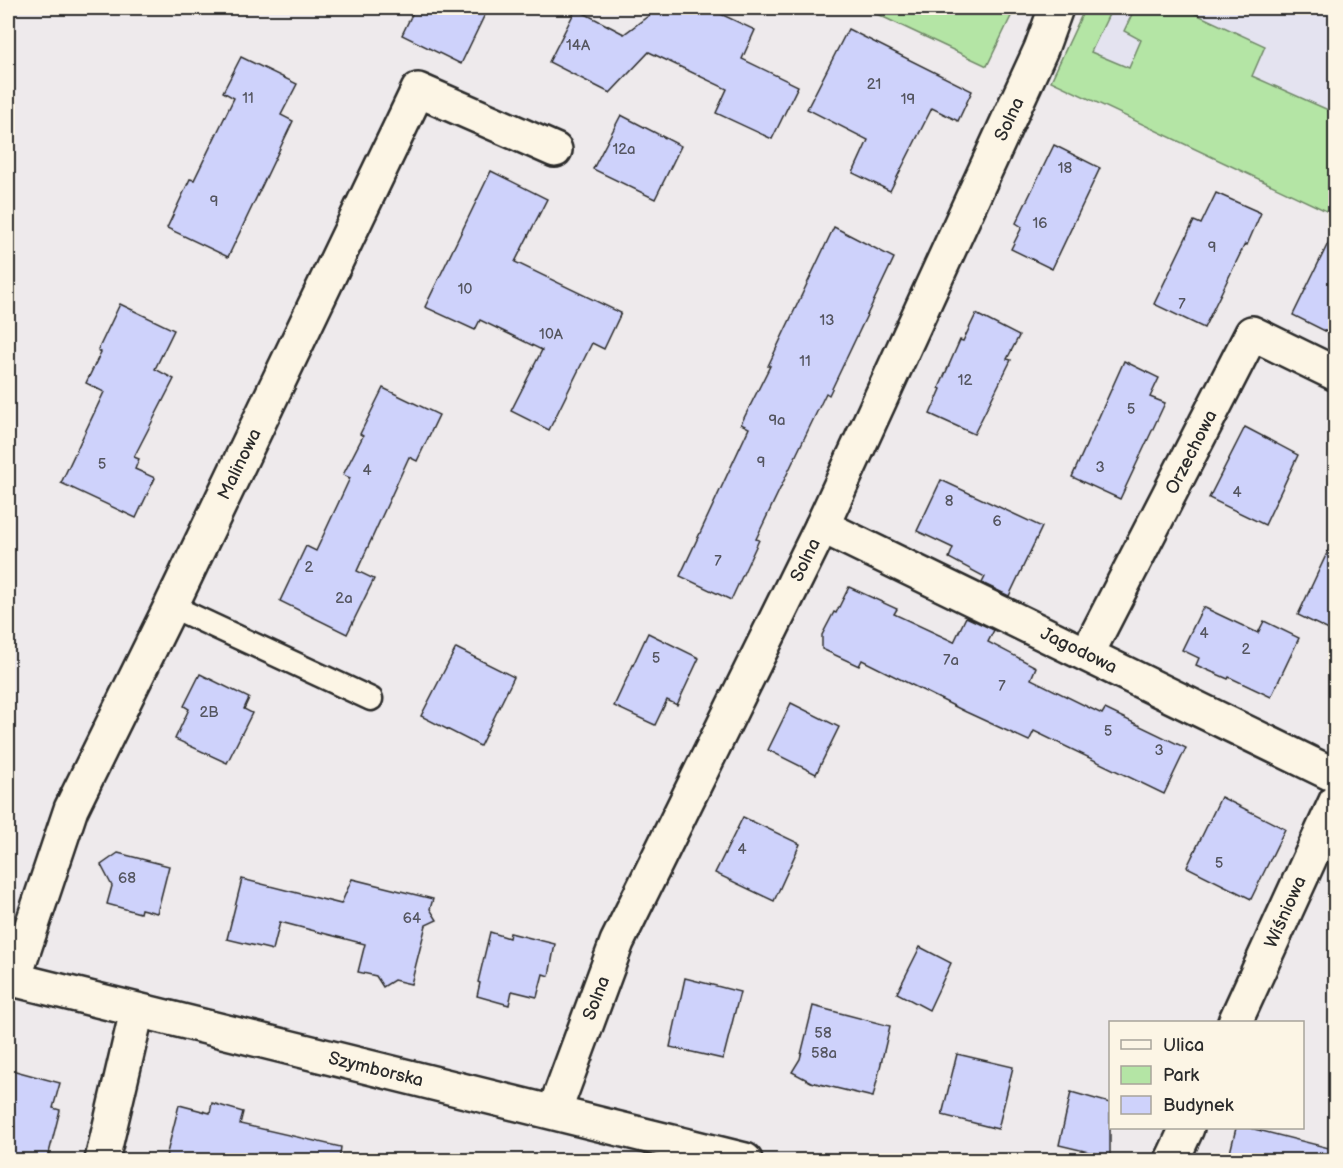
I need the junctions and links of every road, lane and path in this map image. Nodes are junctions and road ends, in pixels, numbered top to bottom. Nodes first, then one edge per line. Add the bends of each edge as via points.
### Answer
1 (1056, 8) edge
2 (555, 150) dead end
3 (1335, 374) edge
4 (822, 526) junction
5 (171, 606) junction
6 (1087, 654) junction
7 (371, 699) dead end
8 (1335, 776) edge
9 (1335, 801) edge
10 (11, 979) edge
11 (137, 1011) junction
12 (1236, 1021) edge
13 (554, 1112) junction
14 (1187, 1129) edge
15 (102, 1161) edge
16 (745, 1161) edge
17 (1172, 1161) edge

1 - 4 street, Solna via 1041,49
2 - 5 street, Malinowa via 418,90
3 - 6 street, Orzechowa via 1252,333
4 - 6 street, Jagodowa
4 - 13 street, Solna via 617,942
5 - 7 lane
5 - 10 street, Malinowa via 71,809
6 - 8 street, Jagodowa
9 - 12 street, Wiśniowa
10 - 11 street, Szymborska
11 - 13 street, Szymborska
11 - 15 street
13 - 16 street, Szymborska
14 - 17 street

